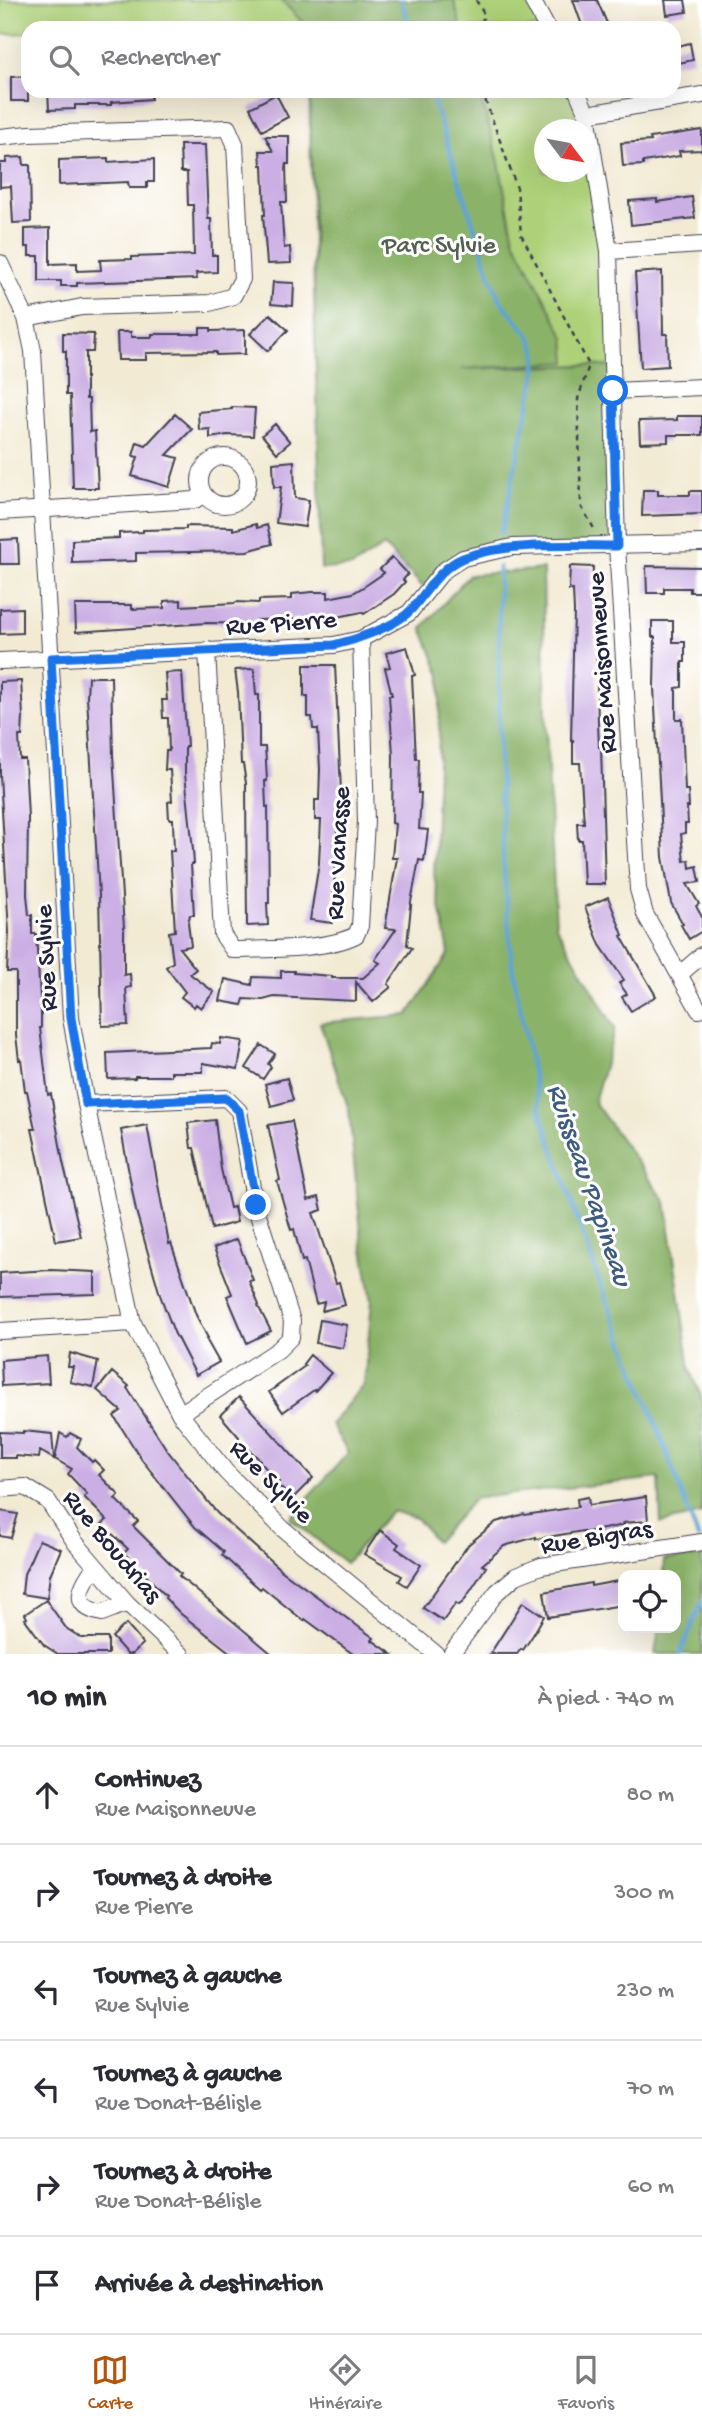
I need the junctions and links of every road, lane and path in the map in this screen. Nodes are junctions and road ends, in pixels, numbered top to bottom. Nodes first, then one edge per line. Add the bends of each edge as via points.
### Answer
1 (476, 0) edge
2 (532, 0) edge
3 (482, 21) edge
4 (543, 21) edge
5 (702, 96) edge
6 (485, 98) edge
7 (580, 98) edge
8 (587, 114) junction
9 (0, 137) edge
10 (702, 245) edge
11 (609, 251) junction
12 (0, 263) edge
13 (26, 318) junction
14 (702, 387) edge
15 (613, 391) junction
16 (203, 494) dead end
17 (41, 510) junction
18 (0, 512) edge
19 (702, 543) edge
20 (611, 546) junction
21 (361, 639) junction
22 (207, 650) junction
23 (51, 658) junction
24 (0, 661) edge
25 (702, 955) edge
26 (679, 975) junction
27 (699, 1010) dead end
28 (86, 1104) junction
29 (132, 1322) junction
30 (0, 1331) edge
31 (180, 1414) junction
32 (0, 1489) edge
33 (702, 1542) edge
34 (95, 1566) junction
35 (127, 1603) junction
36 (181, 1654) edge
37 (436, 1654) edge
38 (451, 1654) edge

1 - 3 path via 484,13
2 - 4 street
5 - 8 street
6 - 20 path via 517,188 521,234 589,365 578,399 581,506
7 - 8 street, Rue Maisonneuve
8 - 11 street, Rue Maisonneuve
9 - 13 street via 228,128 234,144 242,279 233,296 210,303 82,307
10 - 11 street
11 - 15 street, Rue Maisonneuve
12 - 13 street, Rue Sylvie
13 - 17 street, Rue Sylvie via 33,351
14 - 15 street
15 - 20 street, Rue Maisonneuve
16 - 17 street via 195,499
17 - 18 street
17 - 23 street, Rue Sylvie
19 - 20 street, Rue Pierre
20 - 21 street, Rue Pierre via 512,547 463,558 443,571 409,613
20 - 26 street, Rue Maisonneuve via 638,889 645,914
21 - 22 street, Rue Pierre via 334,645
21 - 22 street, Rue Vanasse via 366,821 360,926 356,935 342,942 262,950 233,950 222,934
22 - 23 street, Rue Pierre
23 - 24 street, Rue Pierre
23 - 28 street, Rue Sylvie via 71,1018
25 - 26 street
26 - 27 street, Rue Maisonneuve
28 - 29 street, Rue Sylvie
28 - 31 street via 226,1098 239,1111 256,1205 292,1321 290,1337 278,1350
29 - 30 street
29 - 31 street, Rue Sylvie
31 - 37 street, Rue Sylvie via 226,1472 283,1529
32 - 34 street, Rue Boudrias via 25,1487 48,1501
33 - 38 street, Rue Bigras via 541,1566 516,1576 497,1592
34 - 35 street, Rue Boudrias
34 - 35 street via 80,1594 87,1608 102,1613
35 - 36 street, Rue Boudrias

